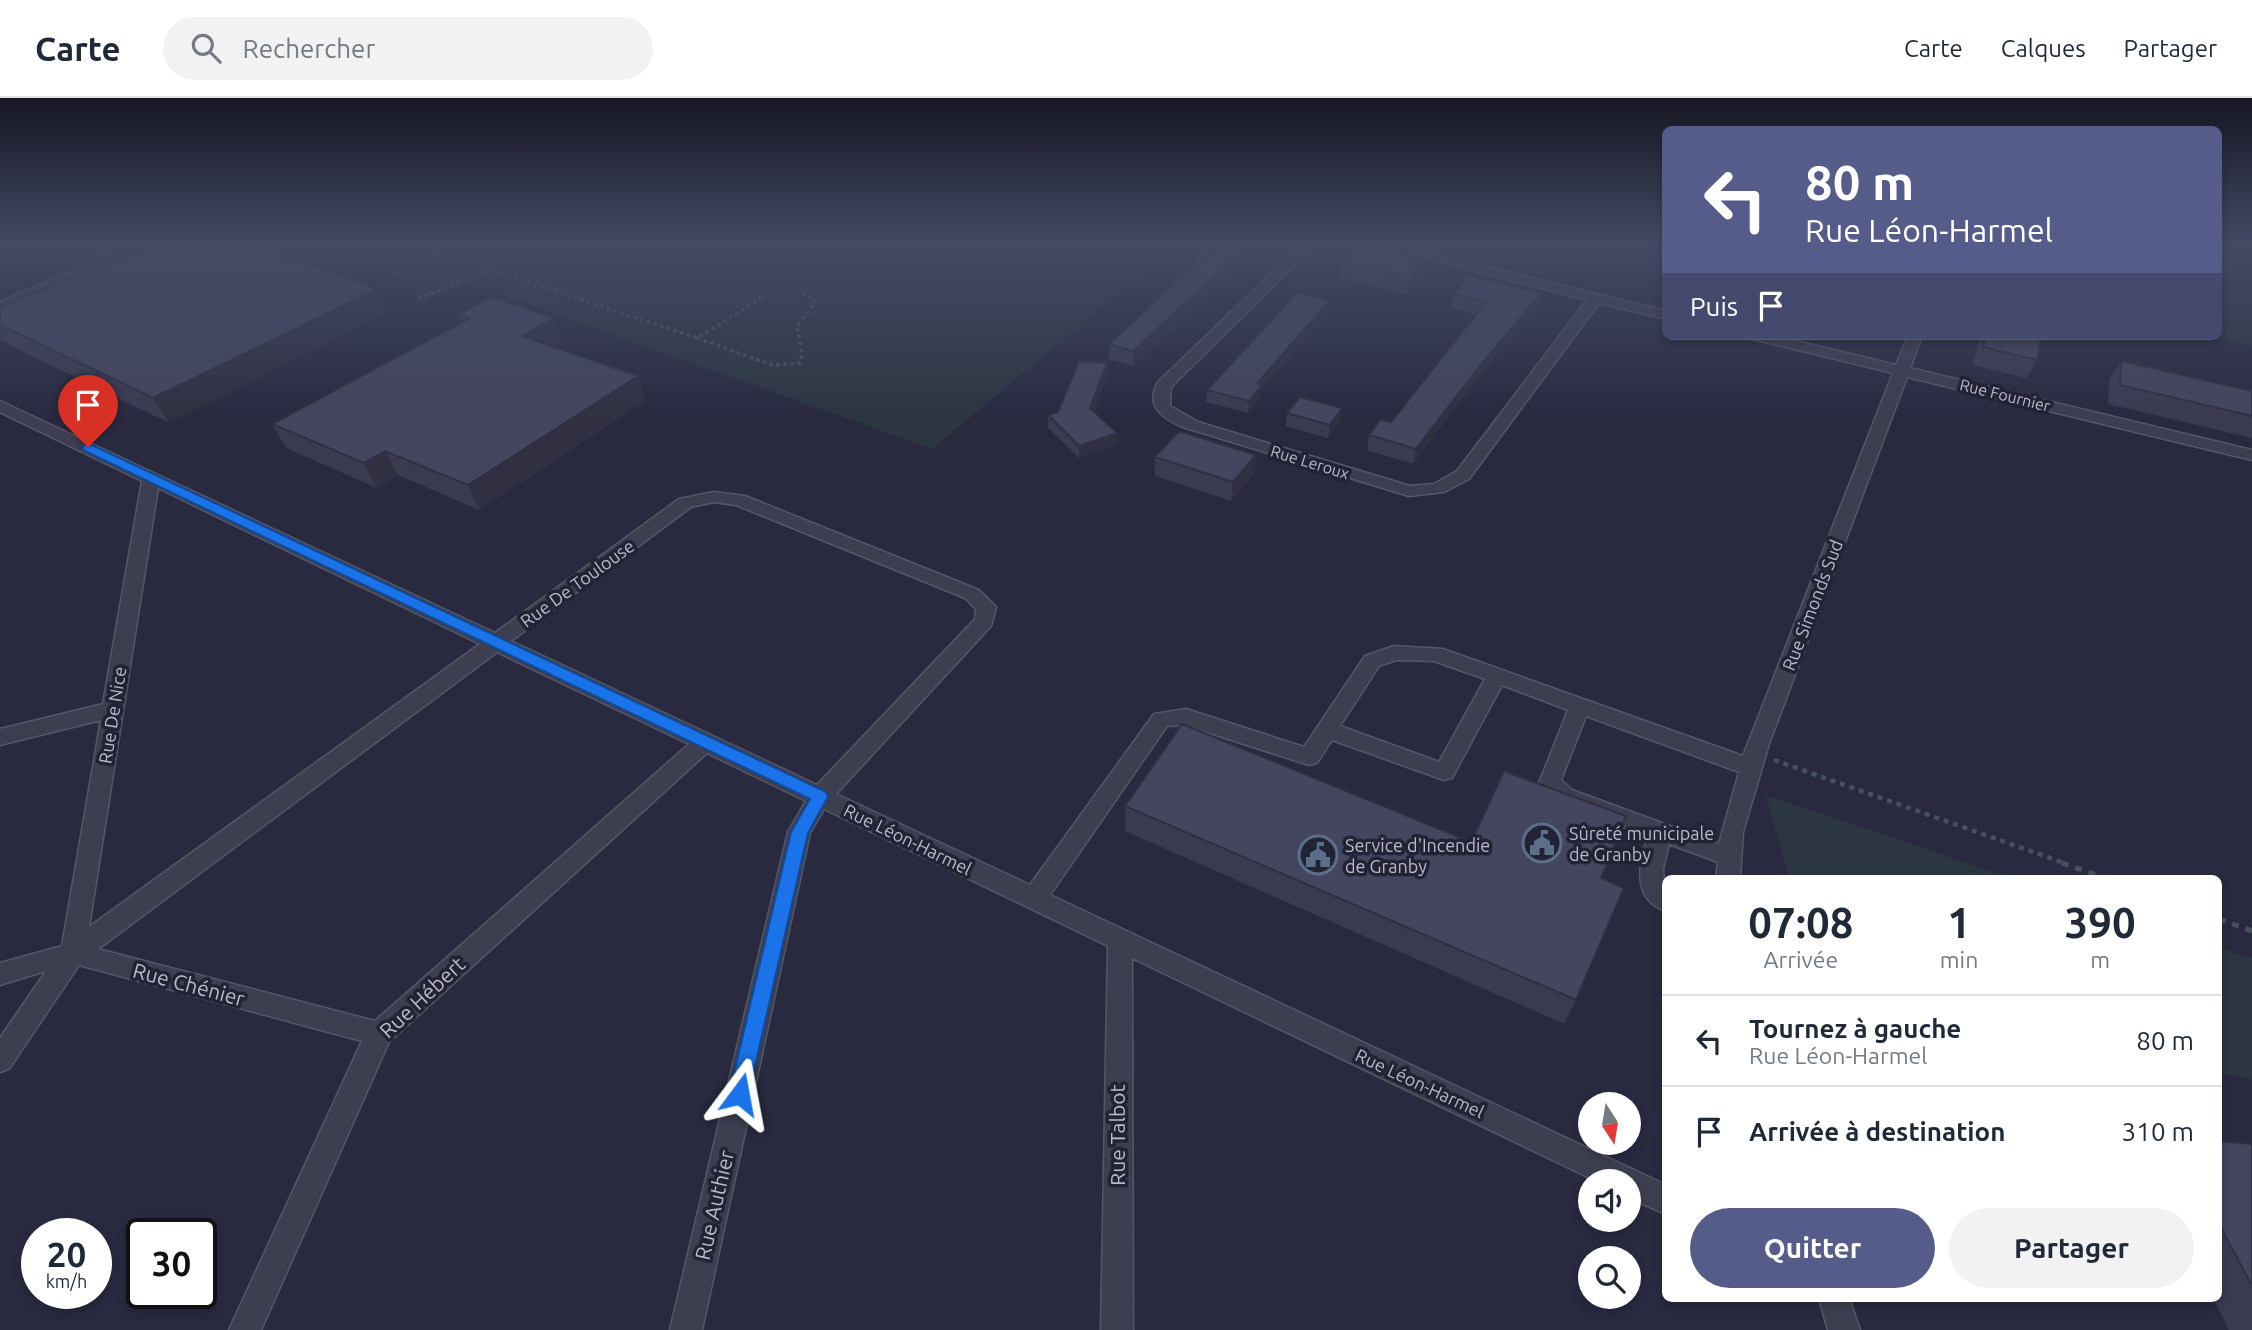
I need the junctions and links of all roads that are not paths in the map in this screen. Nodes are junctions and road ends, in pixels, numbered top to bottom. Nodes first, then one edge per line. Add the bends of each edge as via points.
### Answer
1 (1248, 303) edge
2 (1592, 303) edge
3 (1615, 303) edge
4 (1662, 314) edge
5 (1774, 340) edge
6 (1914, 340) edge
7 (1903, 370) junction
8 (0, 406) edge
9 (2252, 455) edge
10 (151, 478) junction
11 (496, 643) junction
12 (1497, 676) junction
13 (1580, 706) junction
14 (113, 709) junction
15 (1328, 730) junction
16 (0, 737) edge
17 (705, 742) junction
18 (1754, 761) junction
19 (820, 797) junction
20 (1661, 832) junction
21 (1729, 868) edge
22 (1662, 898) edge
23 (1034, 899) junction
24 (1120, 940) junction
25 (72, 953) junction
26 (0, 974) edge
27 (379, 1034) junction
28 (0, 1060) edge
29 (1601, 1169) edge
30 (1641, 1188) edge
31 (1662, 1198) edge
32 (1835, 1302) edge
33 (245, 1330) edge
34 (686, 1330) edge
35 (1117, 1330) edge
36 (1844, 1330) edge

1 - 2 street, Rue Leroux via 1164,385 1161,406 1172,418 1192,425 1409,491 1430,491 1463,475
3 - 4 street
5 - 7 street, Rue Fournier
6 - 7 street, Rue Simonds Sud
7 - 9 street, Rue Fournier
7 - 18 street, Rue Simonds Sud
8 - 10 street, Rue Léon-Harmel
10 - 11 street, Rue Léon-Harmel
10 - 14 street, Rue De Nice
11 - 17 street, Rue Léon-Harmel
11 - 19 street, Rue De Toulouse via 685,503 714,497 739,499 972,594 986,607 984,621
11 - 25 street, Rue De Toulouse
12 - 13 street
12 - 15 street via 1436,654 1394,653 1372,662
12 - 15 street via 1444,772
13 - 18 street
13 - 20 street via 1551,775 1553,789
14 - 16 street
14 - 25 street, Rue De Nice
15 - 23 street via 1313,754 1301,756 1186,717 1161,719
17 - 19 street, Rue Léon-Harmel
17 - 27 street, Rue Hébert
18 - 21 street, Rue Simonds Sud via 1732,832
19 - 23 street, Rue Léon-Harmel
19 - 34 street, Rue Authier via 799,832
20 - 21 street
20 - 22 street via 1649,873 1650,884
23 - 24 street, Rue Léon-Harmel
24 - 29 street, Rue Léon-Harmel
24 - 35 street, Rue Talbot
25 - 26 street
25 - 27 street, Rue Chénier
25 - 28 street, Rue De Toulouse
27 - 33 street, Rue Hébert
30 - 31 street, Rue Léon-Harmel
32 - 36 street

